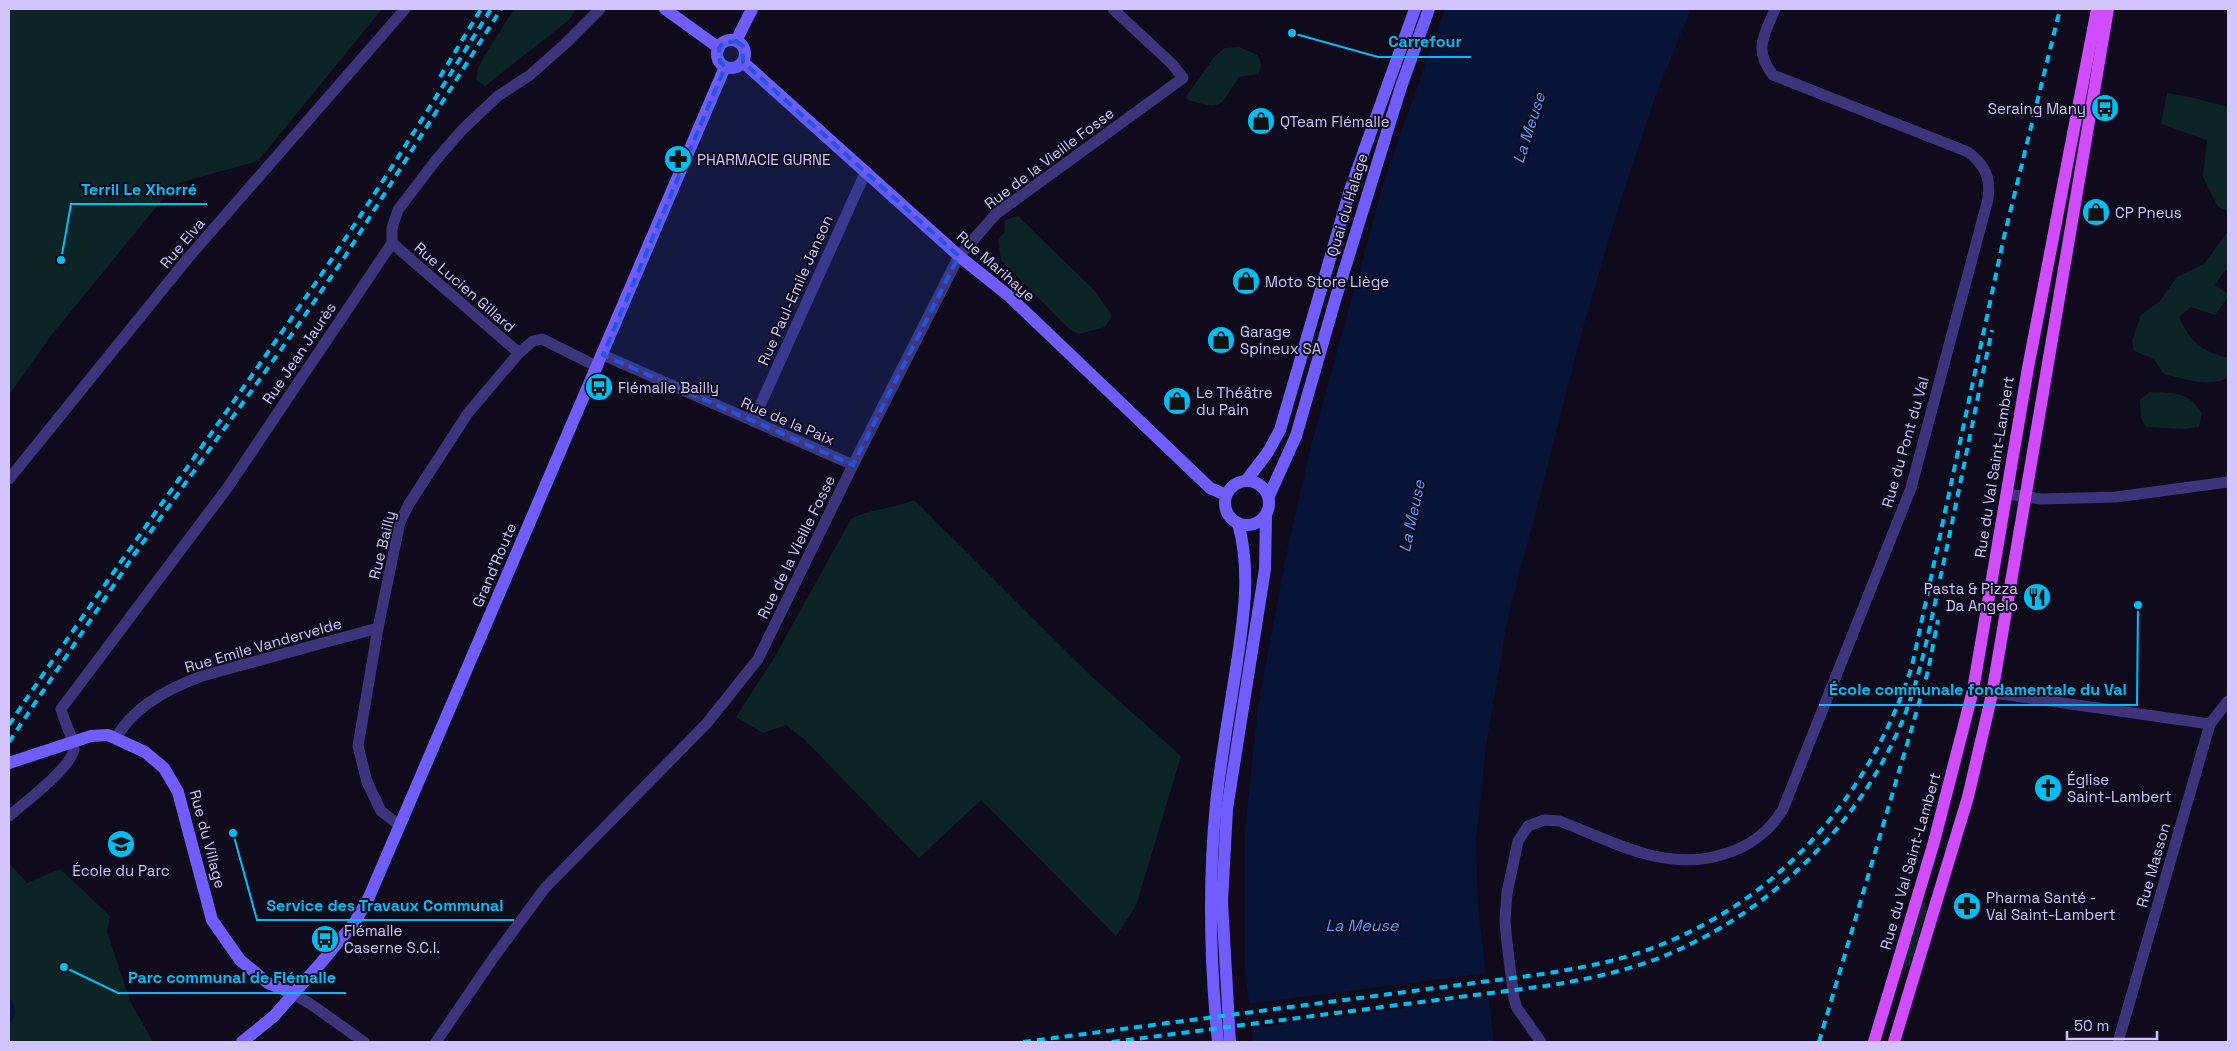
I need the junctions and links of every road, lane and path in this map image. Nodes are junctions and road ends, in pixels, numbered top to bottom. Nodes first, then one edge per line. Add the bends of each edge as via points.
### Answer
1 (405, 9) edge
2 (600, 9) edge
3 (664, 9) edge
4 (752, 9) edge
5 (1113, 9) edge
6 (1416, 9) edge
7 (1429, 9) edge
8 (1775, 9) edge
9 (2097, 9) edge
10 (2108, 9) edge
11 (736, 41) junction
12 (718, 48) junction
13 (743, 62) junction
14 (725, 67) junction
15 (866, 171) junction
16 (392, 243) junction
17 (959, 256) junction
18 (518, 353) junction
19 (600, 361) junction
20 (753, 421) junction
21 (853, 465) junction
22 (9, 479) edge
23 (1246, 481) junction
24 (2228, 482) edge
25 (2007, 494) junction
26 (1226, 495) junction
27 (1269, 496) junction
28 (2026, 496) junction
29 (1266, 516) junction
30 (1238, 524) junction
31 (378, 628) junction
32 (1973, 690) junction
33 (1992, 694) junction
34 (2228, 701) edge
35 (2210, 724) junction
36 (116, 738) junction
37 (73, 741) junction
38 (9, 763) edge
39 (9, 816) edge
40 (399, 825) junction
41 (292, 993) junction
42 (242, 1042) edge
43 (364, 1042) edge
44 (436, 1042) edge
45 (1218, 1042) edge
46 (1230, 1042) edge
47 (1541, 1042) edge
48 (1874, 1042) edge
49 (1894, 1042) edge
50 (2118, 1042) edge

1 - 22 street, Rue Elva via 188,258
2 - 16 street, Rue Jean Jaurès via 530,75 498,96 462,130 398,210 392,228
3 - 12 street
4 - 11 street
5 - 17 street, Rue de la Vieille Fosse via 1183,78 996,214
6 - 23 street, Quai du Halage via 1350,190 1280,430
7 - 27 street, Quai du Halage via 1401,87 1296,436
8 - 47 street, Rue du Pont du Val via 1761,51 1773,75 1968,152 1979,160 1986,172 1990,185 1988,199 1913,481 1783,808 1768,829 1746,846 1702,860 1675,861 1637,852 1560,821 1544,820 1528,826 1518,842 1505,920 1514,999
9 - 25 main road, Rue du Val Saint-Lambert
10 - 28 main road
11 - 12 street via 723,43
11 - 13 street via 746,54
12 - 14 street via 717,56
13 - 14 street via 732,69
13 - 15 street, Rue Marihaye
14 - 19 street, Grand'Route
15 - 17 street, Rue Marihaye
15 - 20 street, Rue Paul-Emile Janson
16 - 18 street, Rue Lucien Gillard
16 - 37 street, Rue Jean Jaurès via 228,487 61,709
17 - 21 street, Rue de la Vieille Fosse
17 - 26 street, Rue Marihaye via 1009,296 1210,488
18 - 19 street, Rue Bailly via 533,341 542,339
18 - 31 street, Rue Bailly via 468,413 409,504 400,522
19 - 20 street, Rue de la Paix
19 - 40 street, Grand'Route
20 - 21 street, Rue de la Paix
21 - 44 street, Rue de la Vieille Fosse via 758,659 707,722 545,888
23 - 26 street via 1234,485
23 - 27 street via 1262,486
24 - 28 street via 2126,496 2042,499
25 - 28 street
25 - 32 main road, Rue du Val Saint-Lambert
26 - 30 street via 1226,508
27 - 29 street
28 - 33 main road
29 - 30 street via 1256,524
29 - 46 street via 1265,569 1227,809 1222,902
30 - 45 street via 1244,543 1244,606 1216,804 1210,900 1212,982
31 - 36 street, Rue Emile Vandervelde via 202,676 180,685 134,714
31 - 40 street, Rue Bailly via 358,746 367,782 381,811
32 - 33 street
32 - 48 main road, Rue du Val Saint-Lambert via 1934,842
33 - 35 street
33 - 49 main road via 1965,806
34 - 35 street, Rue Masson
35 - 50 street, Rue Masson
36 - 37 street, Rue du Village via 91,736
36 - 41 street, Rue du Village via 145,752 164,768 173,781 194,844 212,920 227,944 240,960 268,983
37 - 38 street, Rue du Village
37 - 39 street via 74,750 59,773
40 - 41 street, Grand'Route via 355,922
41 - 42 street, Grand'Route via 274,1016
41 - 43 street

